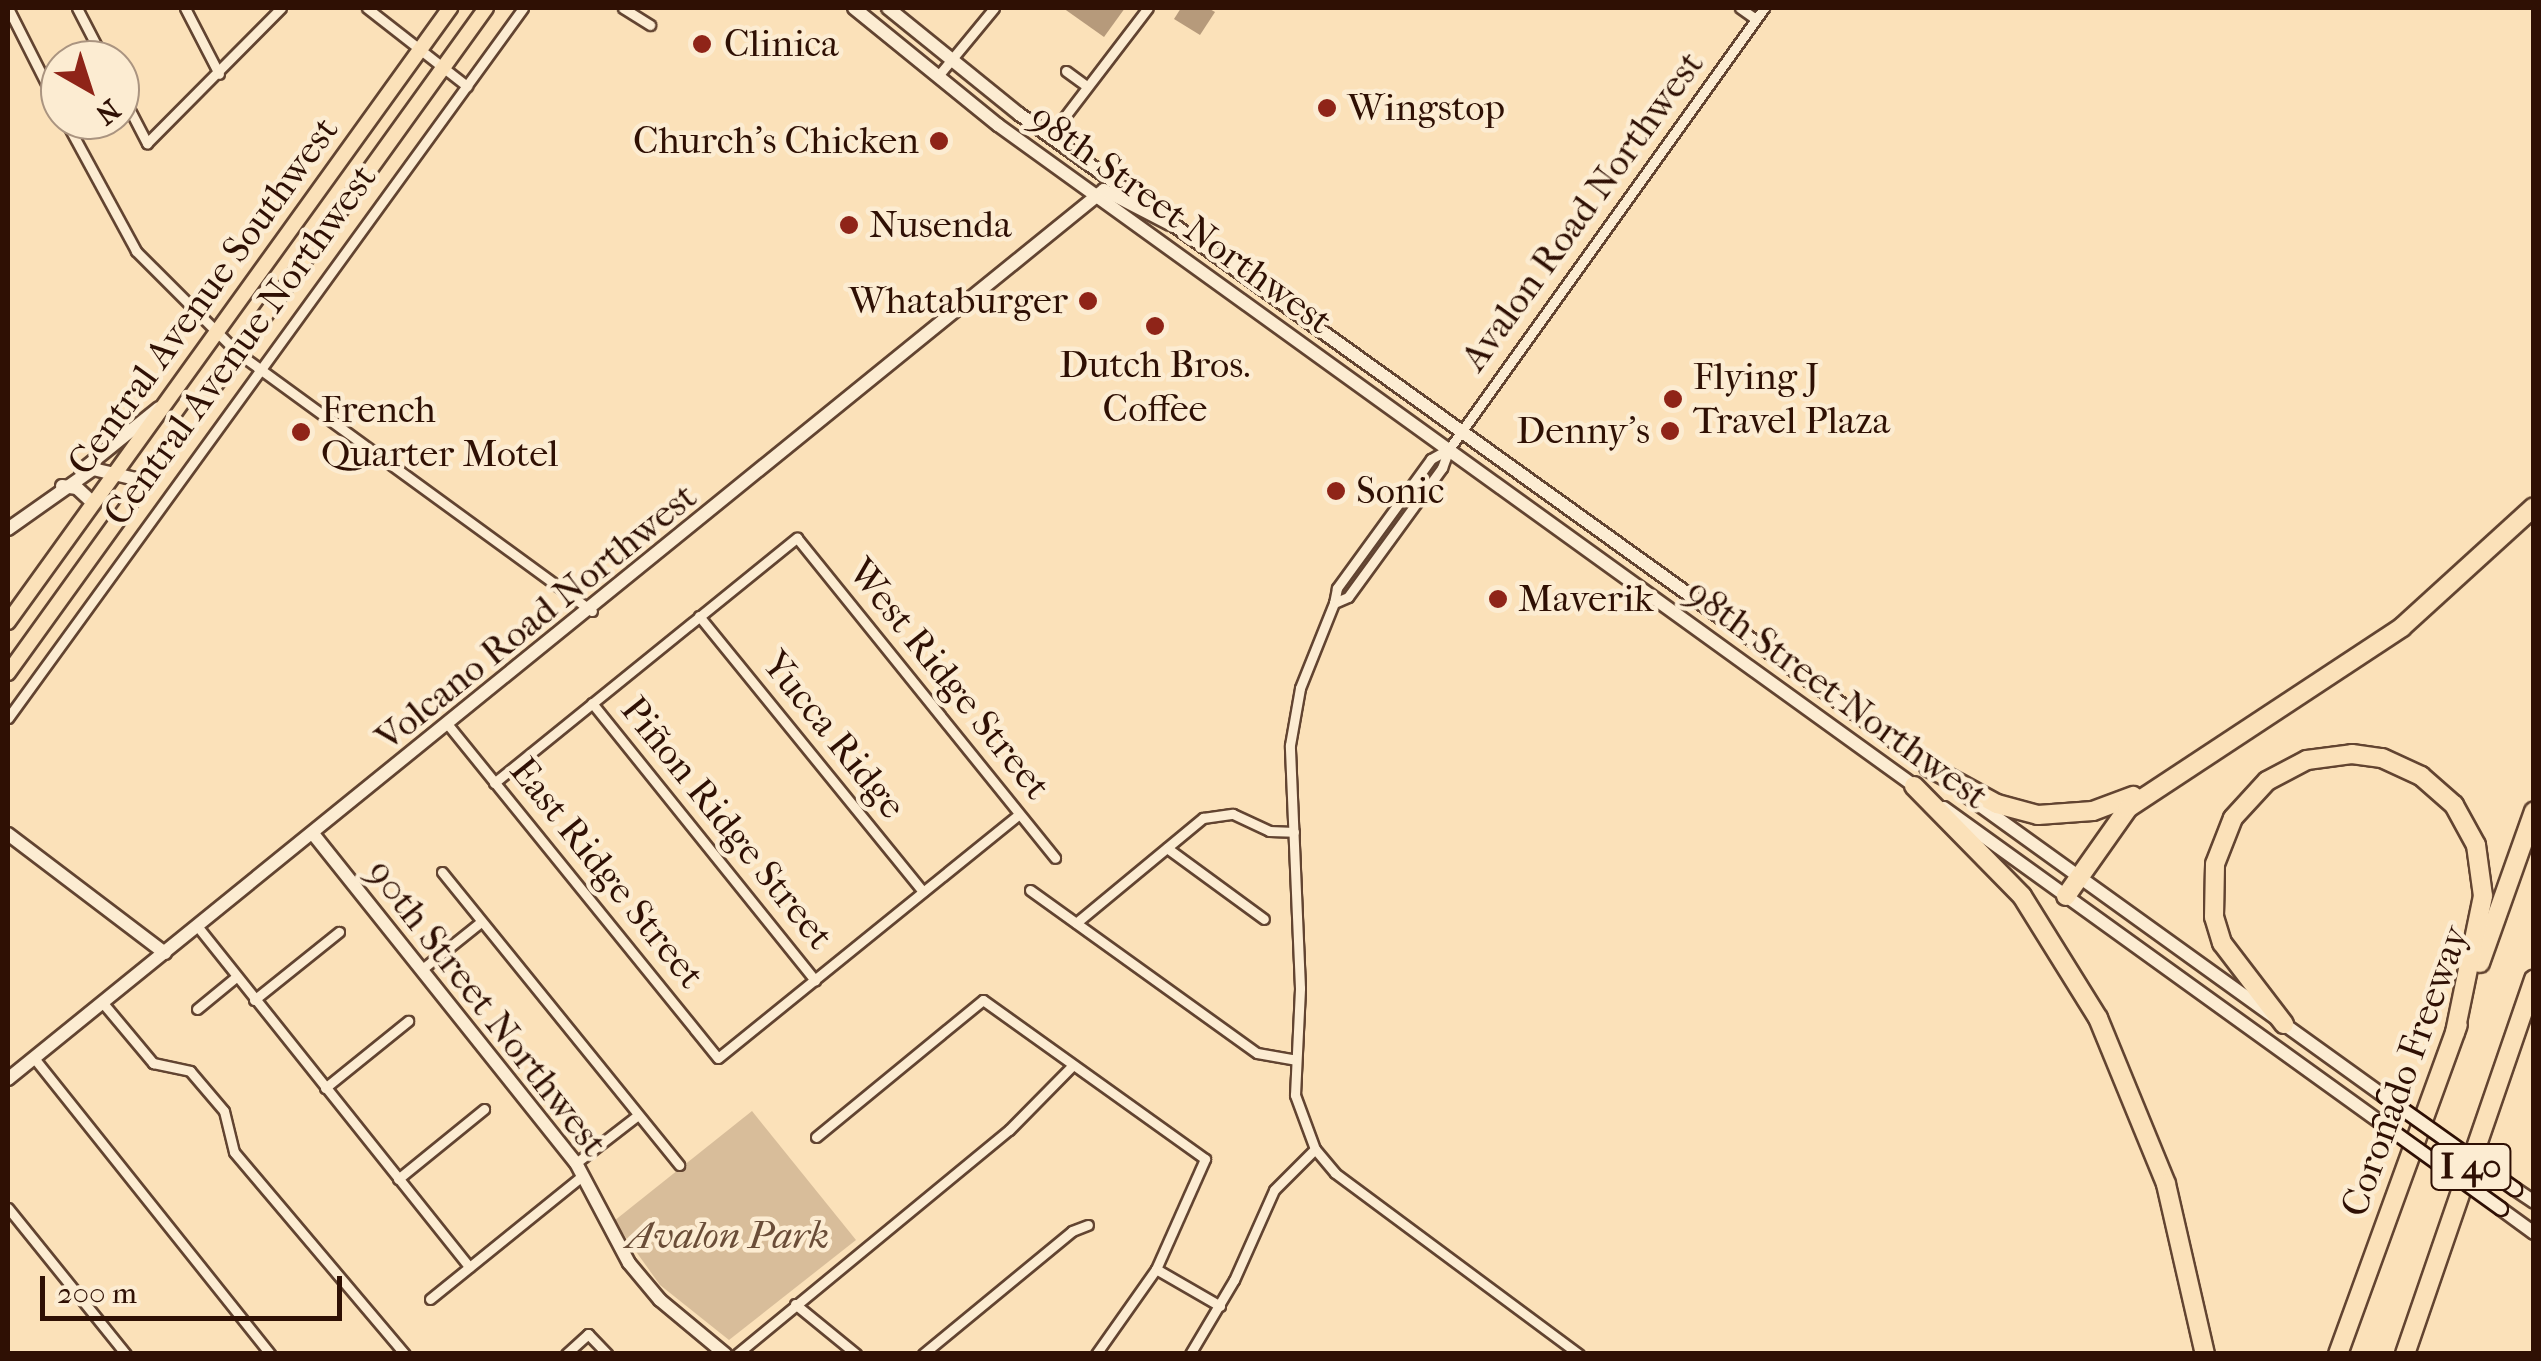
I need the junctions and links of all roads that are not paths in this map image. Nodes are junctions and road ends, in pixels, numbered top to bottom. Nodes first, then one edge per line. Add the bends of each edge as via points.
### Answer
1 (8, 8) edge
2 (78, 8) edge
3 (185, 8) edge
4 (281, 8) edge
5 (367, 8) edge
6 (450, 8) edge
7 (486, 8) edge
8 (524, 8) edge
9 (622, 8) edge
10 (854, 8) edge
11 (888, 8) edge
12 (994, 8) edge
13 (1148, 8) edge
14 (1740, 8) edge
15 (1764, 8) edge
16 (1756, 19) junction
17 (650, 25) dead end
18 (94, 40) edge
19 (420, 50) junction
20 (952, 59) junction
21 (443, 68) junction
22 (40, 71) edge
23 (1066, 71) dead end
24 (219, 74) junction
25 (938, 76) junction
26 (467, 86) junction
27 (1088, 86) junction
28 (1019, 123) junction
29 (1005, 130) junction
30 (140, 131) edge
31 (1050, 136) junction
32 (75, 140) edge
33 (1086, 162) junction
34 (1098, 196) junction
35 (1176, 224) junction
36 (218, 330) junction
37 (238, 353) junction
38 (260, 370) junction
39 (166, 402) junction
40 (1463, 429) junction
41 (1449, 448) junction
42 (116, 471) junction
43 (67, 482) junction
44 (144, 482) junction
45 (93, 503) junction
46 (2534, 507) edge
47 (8, 529) edge
48 (592, 611) junction
49 (699, 616) junction
50 (8, 622) edge
51 (8, 673) edge
52 (592, 703) junction
53 (8, 718) edge
54 (449, 726) junction
55 (1929, 767) junction
56 (2173, 776) junction
57 (494, 783) junction
58 (1914, 786) junction
59 (2534, 810) edge
60 (1019, 814) junction
61 (1294, 832) junction
62 (8, 834) edge
63 (314, 836) junction
64 (1167, 848) junction
65 (1055, 858) dead end
66 (442, 872) dead end
67 (2075, 877) junction
68 (1030, 890) dead end
69 (923, 892) junction
70 (2066, 896) junction
71 (1264, 918) dead end
72 (481, 922) junction
73 (1076, 923) junction
74 (198, 927) junction
75 (339, 932) dead end
76 (165, 953) junction
77 (421, 970) junction
78 (236, 977) junction
79 (815, 980) junction
80 (2534, 980) edge
81 (254, 1000) junction
82 (102, 1002) junction
83 (196, 1009) dead end
84 (408, 1020) dead end
85 (2284, 1024) junction
86 (2455, 1032) junction
87 (34, 1058) junction
88 (1295, 1060) junction
89 (1073, 1065) junction
90 (8, 1079) edge
91 (325, 1088) junction
92 (484, 1109) dead end
93 (638, 1115) junction
94 (816, 1138) dead end
95 (1315, 1149) junction
96 (679, 1165) dead end
97 (579, 1170) junction
98 (398, 1178) junction
99 (2534, 1202) edge
100 (8, 1208) edge
101 (1088, 1225) dead end
102 (2534, 1233) edge
103 (470, 1266) junction
104 (1156, 1269) junction
105 (430, 1299) dead end
106 (795, 1304) junction
107 (1220, 1306) junction
108 (126, 1354) edge
109 (270, 1354) edge
110 (405, 1354) edge
111 (566, 1354) edge
112 (607, 1354) edge
113 (725, 1354) edge
114 (737, 1354) edge
115 (856, 1354) edge
116 (923, 1354) edge
117 (1096, 1354) edge
118 (1190, 1354) edge
119 (1580, 1354) edge
120 (2205, 1354) edge
121 (2338, 1354) edge
122 (2406, 1354) edge

1 - 22 street
2 - 18 street
3 - 24 street
4 - 24 street
5 - 19 street
6 - 19 main road, Central Avenue Southwest
7 - 21 main road, Central Avenue Northwest
8 - 26 street, Central Avenue Northwest
9 - 17 street
10 - 25 main road, 98th Street Northwest
11 - 20 main road, 98th Street Northwest
12 - 20 street
13 - 27 street
14 - 16 street
15 - 16 street, Avalon Road Northwest
16 - 40 street, Avalon Road Northwest
19 - 21 street
19 - 36 main road, Central Avenue Southwest
20 - 25 street
20 - 31 main road, 98th Street Northwest
21 - 26 street
21 - 37 main road, Central Avenue Northwest
23 - 27 street
24 - 30 street via 146,143
25 - 29 main road, 98th Street Northwest
26 - 38 street, Central Avenue Northwest
27 - 31 street
28 - 29 street
28 - 31 street
28 - 33 main road via 1062,155
29 - 34 main road, 98th Street Northwest
31 - 33 main road, 98th Street Northwest
32 - 36 street via 136,251
33 - 35 main road, 98th Street Northwest
34 - 35 main road via 1108,190 1156,221
34 - 41 main road, 98th Street Northwest
34 - 48 main road, Volcano Road Northwest
35 - 40 main road, 98th Street Northwest
36 - 37 street
36 - 39 main road, Central Avenue Southwest
37 - 38 street
37 - 44 main road, Central Avenue Northwest
38 - 48 street
38 - 53 street, Central Avenue Northwest
39 - 42 main road, Central Avenue Southwest
39 - 43 main road
40 - 41 street, Avalon Road Northwest
40 - 55 main road, 98th Street Northwest
41 - 58 main road, 98th Street Northwest
41 - 61 street, Avalon Road Northwest via 1431,459 1338,588 1300,688 1290,745
42 - 43 main road via 93,469
42 - 44 main road
42 - 45 main road, Central Avenue Southwest
43 - 45 main road
43 - 47 main road
44 - 51 main road, Central Avenue Northwest
45 - 50 main road, Central Avenue Southwest
46 - 56 highway via 2402,627
48 - 54 main road, Volcano Road Northwest
49 - 52 street
49 - 60 street, West Ridge Street via 797,538
49 - 69 street, Yucca Ridge
52 - 57 street
52 - 79 street, Piñon Ridge Street
54 - 57 street, East Ridge Street
54 - 63 main road, Volcano Road Northwest
55 - 56 highway via 1997,804 2038,815 2094,811
55 - 67 main road, 98th Street Northwest
56 - 67 highway via 2128,808
57 - 79 street, East Ridge Street via 718,1058
58 - 70 main road, 98th Street Northwest
58 - 120 highway via 2022,896 2098,1018 2166,1184
59 - 86 highway, Coronado Freeway / I 40
60 - 65 street, West Ridge Street
60 - 69 street
61 - 64 street via 1217,813
61 - 88 street, Avalon Road Northwest
62 - 76 main road
63 - 74 main road, Volcano Road Northwest
63 - 77 main road, 90th Street Northwest
64 - 71 street
64 - 73 street
66 - 72 street
67 - 70 highway
67 - 85 main road, 98th Street Northwest
68 - 73 street
69 - 79 street
70 - 102 main road, 98th Street Northwest, bridge
72 - 77 street
72 - 93 street
73 - 88 street via 1257,1052
74 - 76 main road, Volcano Road Northwest
74 - 78 street
75 - 81 street
76 - 82 main road, Volcano Road Northwest
77 - 97 main road, 90th Street Northwest
78 - 81 street
78 - 83 street
80 - 122 highway, I 40
81 - 91 street
82 - 87 main road, Volcano Road Northwest
82 - 110 street via 153,1063 190,1071 224,1110 234,1152
84 - 91 street
85 - 86 highway via 2236,968 2217,930 2212,889 2218,851 2240,807 2267,781 2322,756 2367,755 2432,784 2476,845 2483,896
85 - 99 main road, 98th Street Northwest, bridge
86 - 121 highway, Coronado Freeway / I 40
87 - 90 main road, Volcano Road Northwest
87 - 109 street
88 - 95 street, Avalon Road Northwest via 1298,1109
89 - 94 street via 983,1000
89 - 104 street via 1205,1159
89 - 106 street via 1009,1130
91 - 98 street
92 - 98 street
93 - 96 street
93 - 97 street
95 - 107 street via 1274,1190
95 - 119 street via 1335,1173
97 - 103 street
97 - 113 main road, 90th Street Northwest via 629,1263 660,1300
98 - 103 street
100 - 108 street
101 - 116 street via 1072,1230
103 - 105 street
104 - 107 street
104 - 117 street
106 - 114 street
106 - 115 street
107 - 118 street
111 - 112 street via 588,1334

